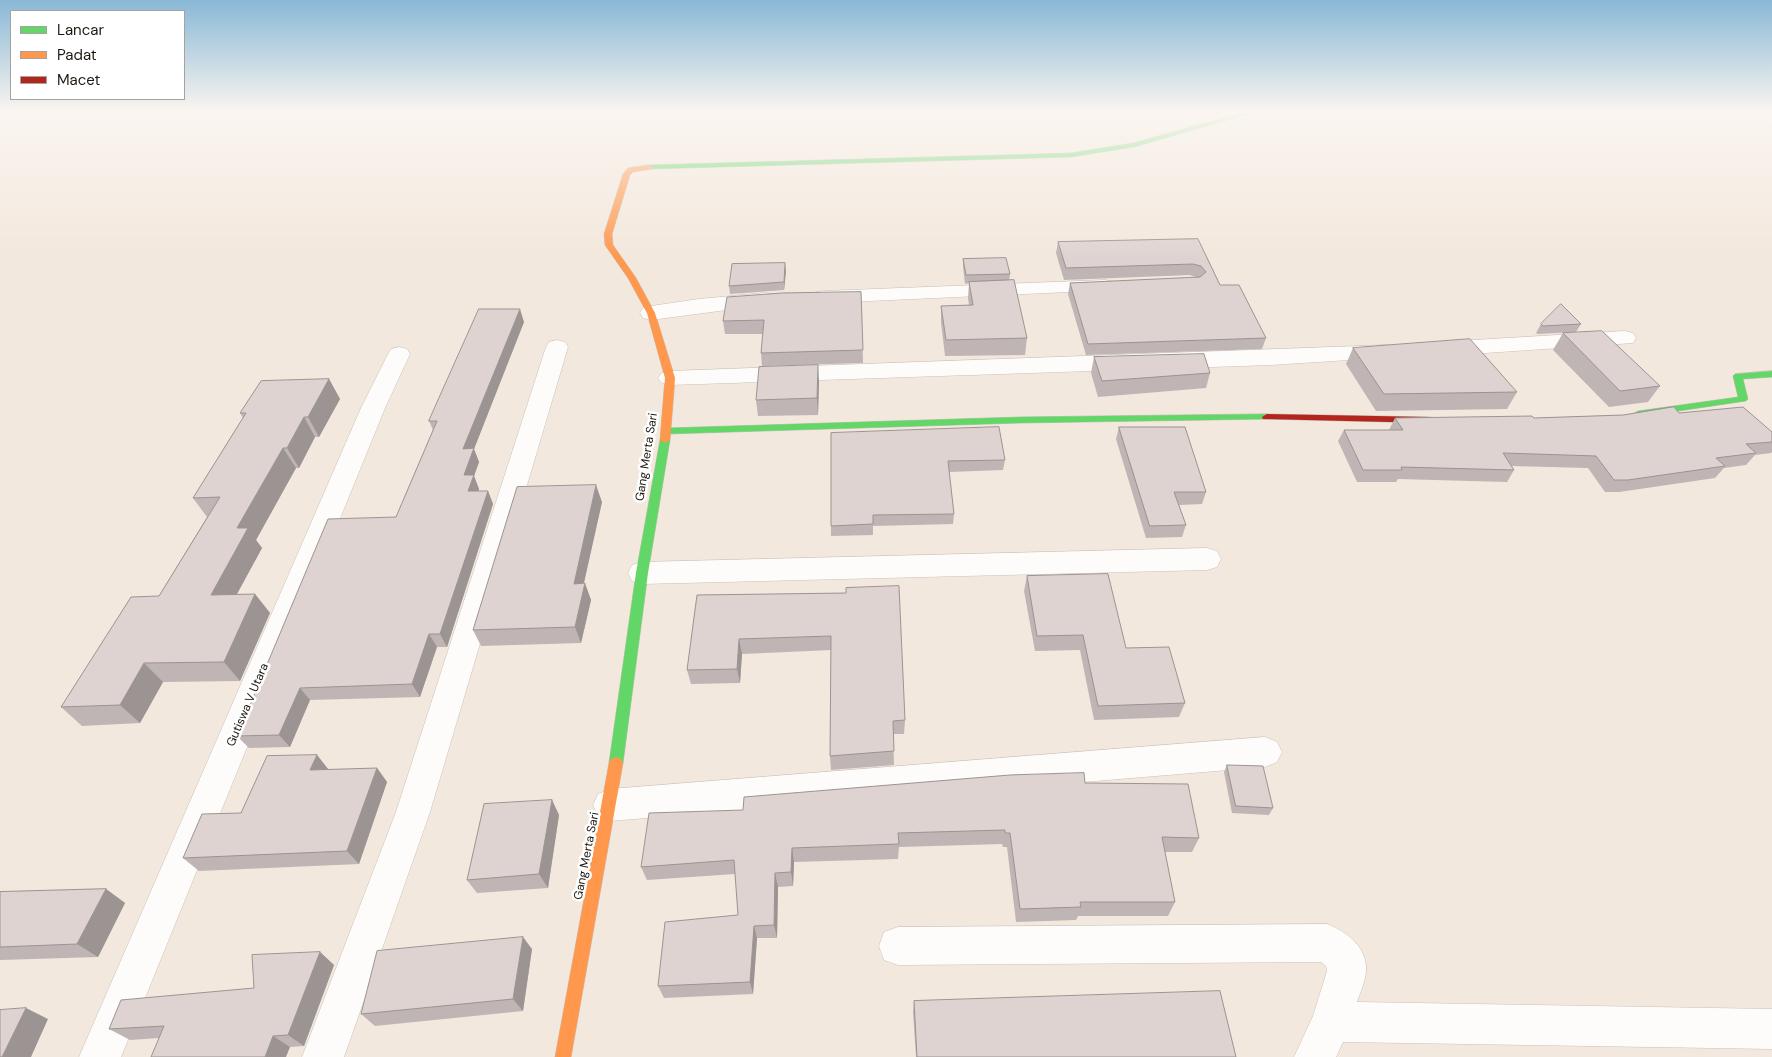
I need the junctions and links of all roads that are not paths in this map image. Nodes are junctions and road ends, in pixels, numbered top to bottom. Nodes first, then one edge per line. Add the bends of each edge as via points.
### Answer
1 (867, 161) edge
2 (1130, 285) edge
3 (651, 313) junction
4 (1625, 338) dead end
5 (557, 347) dead end
6 (399, 354) dead end
7 (1772, 374) edge
8 (670, 378) junction
9 (1623, 416) edge
10 (1439, 420) edge
11 (667, 431) junction
12 (1207, 559) dead end
13 (642, 573) junction
14 (1265, 752) dead end
15 (610, 805) junction
16 (898, 946) dead end
17 (1772, 1029) edge
18 (1323, 1040) edge
19 (100, 1057) edge
20 (323, 1057) edge
21 (563, 1057) edge

1 - 3 street, Gang Merta Sari via 631,170 608,234 609,245
2 - 3 street via 793,298 699,304
3 - 8 street, Gang Merta Sari
4 - 8 street via 1271,358
5 - 20 street via 413,812
6 - 19 street, Gutiswa V Utara via 373,408
7 - 9 street via 1738,376 1743,399
8 - 11 street, Gang Merta Sari
10 - 11 street via 1204,418
11 - 13 street, Gang Merta Sari
12 - 13 street
13 - 15 street, Gang Merta Sari
14 - 15 street
15 - 21 street, Gang Merta Sari
16 - 18 street via 1327,944 1343,955 1347,972
17 - 18 street

